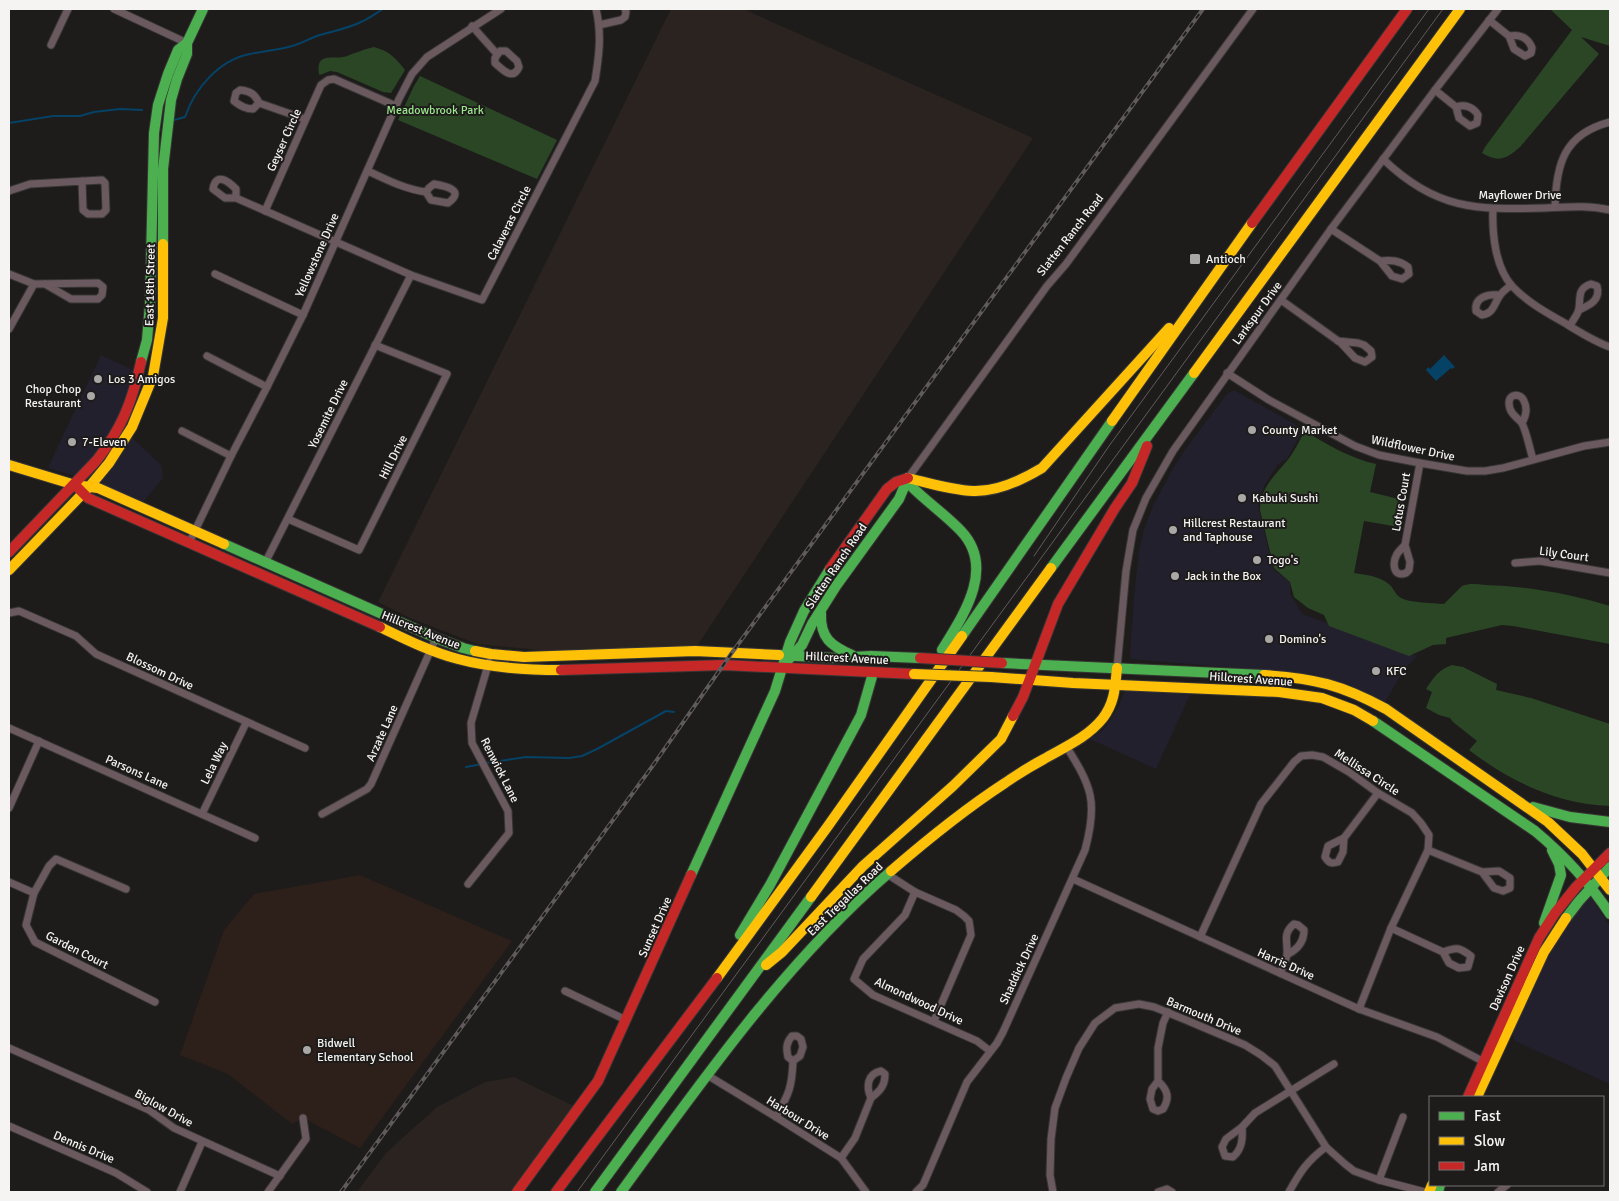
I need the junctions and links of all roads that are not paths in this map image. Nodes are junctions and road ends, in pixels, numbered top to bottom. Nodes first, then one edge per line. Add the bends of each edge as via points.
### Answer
1 (68, 9) edge
2 (114, 9) edge
3 (204, 9) edge
4 (501, 9) edge
5 (597, 9) edge
6 (625, 9) edge
7 (1253, 9) edge
8 (1407, 9) edge
9 (1460, 9) edge
10 (1498, 9) edge
11 (1489, 20) junction
12 (599, 24) junction
13 (472, 26) junction
14 (1509, 36) dead end
15 (187, 43) junction
16 (51, 45) dead end
17 (497, 54) dead end
18 (1435, 90) junction
19 (259, 103) dead end
20 (396, 106) junction
21 (1456, 107) dead end
22 (305, 119) junction
23 (1610, 122) edge
24 (1383, 159) junction
25 (368, 171) junction
26 (82, 181) junction
27 (9, 191) edge
28 (426, 192) dead end
29 (236, 198) dead end
30 (1555, 207) junction
31 (1493, 209) junction
32 (1610, 210) edge
33 (265, 211) junction
34 (1331, 229) junction
35 (336, 241) junction
36 (1380, 261) dead end
37 (9, 274) edge
38 (215, 274) dead end
39 (411, 276) junction
40 (34, 284) junction
41 (45, 284) junction
42 (1511, 285) junction
43 (1203, 291) junction
44 (1500, 295) dead end
45 (1281, 300) junction
46 (1579, 310) dead end
47 (303, 315) junction
48 (1570, 326) junction
49 (9, 329) edge
50 (1338, 341) junction
51 (375, 345) junction
52 (1610, 347) edge
53 (207, 356) dead end
54 (1227, 373) junction
55 (267, 387) junction
56 (1522, 423) dead end
57 (1155, 427) junction
58 (182, 431) dead end
59 (1610, 442) edge
60 (231, 456) junction
61 (1533, 459) junction
62 (1420, 463) junction
63 (9, 465) edge
64 (908, 478) junction
65 (74, 485) junction
66 (86, 490) junction
67 (288, 520) junction
68 (194, 531) junction
69 (189, 543) junction
70 (1405, 545) dead end
71 (9, 552) edge
72 (265, 563) junction
73 (1515, 563) dead end
74 (9, 570) edge
75 (1610, 572) edge
76 (821, 610) junction
77 (9, 613) edge
78 (436, 638) junction
79 (431, 650) junction
80 (491, 654) junction
81 (789, 655) junction
82 (855, 657) junction
83 (1036, 664) junction
84 (488, 665) junction
85 (782, 667) junction
86 (1117, 668) junction
87 (873, 673) junction
88 (1029, 680) junction
89 (1114, 684) junction
90 (246, 722) junction
91 (9, 728) edge
92 (890, 738) junction
93 (39, 742) junction
94 (1066, 746) junction
95 (305, 748) dead end
96 (1378, 793) junction
97 (1525, 804) junction
98 (9, 808) edge
99 (202, 814) junction
100 (322, 814) dead end
101 (1610, 822) edge
102 (255, 838) dead end
103 (1344, 838) dead end
104 (1545, 840) junction
105 (1428, 850) junction
106 (1610, 854) edge
107 (1595, 868) junction
108 (1610, 868) edge
109 (1482, 872) dead end
110 (887, 874) junction
111 (1602, 876) junction
112 (1585, 878) junction
113 (1073, 879) junction
114 (9, 882) edge
115 (468, 884) dead end
116 (1592, 887) junction
117 (126, 889) dead end
118 (1610, 890) edge
119 (915, 892) junction
120 (34, 893) junction
121 (1610, 914) edge
122 (1391, 928) junction
123 (1200, 937) junction
124 (1539, 938) junction
125 (1442, 952) dead end
126 (1288, 954) dead end
127 (1280, 973) junction
128 (750, 978) junction
129 (565, 991) dead end
130 (155, 1002) dead end
131 (698, 1005) junction
132 (1359, 1009) junction
133 (1168, 1012) junction
134 (626, 1020) junction
135 (934, 1021) junction
136 (9, 1048) edge
137 (990, 1051) junction
138 (793, 1061) dead end
139 (1487, 1063) junction
140 (1334, 1064) dead end
141 (707, 1075) junction
142 (1158, 1081) dead end
143 (1292, 1091) junction
144 (1469, 1096) edge
145 (1477, 1096) edge
146 (871, 1098) dead end
147 (776, 1117) junction
148 (1404, 1117) dead end
149 (303, 1118) dead end
150 (9, 1126) edge
151 (1242, 1127) dead end
152 (202, 1142) junction
153 (1326, 1147) junction
154 (841, 1158) junction
155 (280, 1176) junction
156 (1379, 1180) junction
157 (147, 1192) edge
158 (180, 1192) edge
159 (268, 1192) edge
160 (517, 1192) edge
161 (556, 1192) edge
162 (595, 1192) edge
163 (621, 1192) edge
164 (866, 1192) edge
165 (916, 1192) edge
166 (1053, 1192) edge
167 (1158, 1192) edge
168 (1172, 1192) edge
169 (1289, 1192) edge
170 (1425, 1192) edge

1 - 16 street
2 - 15 street
3 - 15 main road, East 18th Street
4 - 13 street, Yellowstone Drive
5 - 12 street, Calaveras Circle
6 - 12 street via 625,18
7 - 64 street, Slatten Ranch Road via 1066,264 1046,286
8 - 43 main road
9 - 57 main road
10 - 11 street, Larkspur Drive
11 - 14 street
11 - 18 street, Larkspur Drive
12 - 39 street, Calaveras Circle via 600,55 595,81 482,300
13 - 17 street
13 - 20 street, Yellowstone Drive via 427,57 412,74
15 - 65 main road, East 18th Street via 178,50 168,74 158,105 154,133 150,304 141,368 133,396 108,446
15 - 66 main road, East 18th Street via 187,54 171,100 166,136 163,318 153,376 132,427 109,463
18 - 21 street
18 - 24 street, Larkspur Drive
19 - 22 street
20 - 22 street, Geyser Circle via 334,79 321,85
20 - 25 street, Yellowstone Drive
22 - 33 street, Geyser Circle
23 - 30 street via 1582,134 1565,154 1557,175
24 - 31 street, Mayflower Drive via 1407,180 1435,196 1466,206
24 - 34 street, Larkspur Drive
25 - 28 street via 395,184
25 - 35 street, Yellowstone Drive
26 - 26 street via 102,180 105,183 106,210 102,214 88,214 83,210
26 - 27 street via 30,184
29 - 33 street
30 - 31 street, Mayflower Drive
30 - 32 street, Mayflower Drive
31 - 42 street via 1496,248
33 - 35 street
34 - 36 street
34 - 45 street, Larkspur Drive
35 - 39 street, Calaveras Circle
35 - 47 street, Yellowstone Drive
37 - 40 street
38 - 47 street
39 - 51 street, Yosemite Drive
40 - 41 street
40 - 49 street
41 - 41 street via 71,299 98,299 103,287 98,283
42 - 44 street
42 - 48 street
43 - 64 main road via 1042,468 1022,480 976,491 955,490
43 - 92 main road
45 - 50 street
45 - 54 street, Larkspur Drive
46 - 48 street
47 - 55 street, Yellowstone Drive
48 - 52 street
50 - 50 street via 1360,361 1367,362 1372,357 1364,345
51 - 67 street, Yosemite Drive
51 - 67 street, Hill Drive via 447,374 359,550
53 - 55 street
54 - 62 street, Wildflower Drive via 1269,400 1355,446 1379,455
54 - 86 street, Larkspur Drive via 1175,448 1146,498 1134,530 1126,571
55 - 60 street, Yellowstone Drive
56 - 61 street
57 - 83 main road via 1132,483 1058,604
57 - 128 main road
58 - 60 street
59 - 61 street, Wildflower Drive
60 - 68 street, Yellowstone Drive
61 - 62 street, Wildflower Drive via 1494,470 1476,471
62 - 70 street, Lotus Court
63 - 65 main road, Hillcrest Avenue
64 - 76 main road, Slatten Ranch Road via 899,499
64 - 81 main road, Slatten Ranch Road via 887,489 826,574 796,628
64 - 92 main road via 912,487 968,540 976,558 977,573 965,612
65 - 66 main road, Hillcrest Avenue
65 - 71 main road, East 18th Street
66 - 68 main road, Hillcrest Avenue via 98,488
66 - 69 main road, Hillcrest Avenue via 88,498
66 - 74 main road, East 18th Street
67 - 72 street, Yosemite Drive
68 - 69 street, Yellowstone Drive
68 - 72 main road, Hillcrest Avenue
69 - 79 main road, Hillcrest Avenue
72 - 78 main road, Hillcrest Avenue
73 - 75 street, Lily Court via 1540,561
76 - 81 main road, Slatten Ranch Road via 802,645
76 - 82 main road via 823,636 840,651
77 - 90 street, Blossom Drive via 19,611 76,636 96,654
78 - 79 street, Arzate Lane
78 - 80 main road, Hillcrest Avenue
79 - 84 main road, Hillcrest Avenue
79 - 100 street, Arzate Lane via 371,784
80 - 81 main road, Hillcrest Avenue via 524,657 695,651
80 - 84 street, Renwick Lane
81 - 82 main road, Hillcrest Avenue
81 - 85 main road, Sunset Drive
82 - 83 main road, Hillcrest Avenue, bridge
83 - 86 main road, Hillcrest Avenue
83 - 88 main road
84 - 85 main road, Hillcrest Avenue via 543,670 693,664
84 - 115 street, Renwick Lane via 471,723 472,743 508,811 509,833
85 - 87 main road, Hillcrest Avenue
85 - 134 main road, Sunset Drive via 772,699
86 - 89 main road, East Tregallas Road
86 - 97 main road, Hillcrest Avenue via 1281,676 1326,682 1389,710
87 - 88 main road, Hillcrest Avenue, bridge
87 - 131 main road via 861,715 812,809
88 - 89 main road, Hillcrest Avenue
88 - 128 main road via 1001,739 886,845 782,952
89 - 94 main road, East Tregallas Road via 1115,695 1101,722
89 - 104 main road, Hillcrest Avenue via 1280,692 1322,698 1354,710 1384,727
90 - 95 street, Blossom Drive
90 - 99 street, Lela Way
91 - 93 street, Parsons Lane
92 - 131 main road
93 - 98 street
93 - 99 street, Parsons Lane
94 - 110 main road, East Tregallas Road via 977,804
94 - 113 street, Shaddick Drive via 1086,779 1092,815 1085,850
96 - 103 street
96 - 105 street, Mellissa Circle via 1421,823 1429,836
96 - 123 street, Mellissa Circle via 1323,757 1301,756 1261,804
97 - 101 main road via 1570,817
97 - 107 main road, Hillcrest Avenue via 1564,836
99 - 102 street, Parsons Lane
104 - 112 main road, Hillcrest Avenue
104 - 124 main road via 1557,857 1561,875
105 - 109 street
105 - 122 street
106 - 107 main road
107 - 111 main road, Hillcrest Avenue
107 - 112 main road
108 - 111 main road
110 - 119 street
110 - 141 main road, East Tregallas Road via 773,992
111 - 116 main road
111 - 118 main road, Hillcrest Avenue
112 - 116 main road, Hillcrest Avenue
112 - 124 main road, Davison Drive via 1555,913
113 - 123 street, Harris Drive
113 - 137 street, Shaddick Drive via 1003,1032
114 - 120 street
116 - 121 main road, Hillcrest Avenue
116 - 139 main road, Davison Drive via 1544,952
117 - 120 street, Garden Court via 56,859
119 - 135 street via 956,910 969,921 971,928 971,935
119 - 135 street, Almondwood Drive via 905,915 863,959 854,979 873,996
120 - 130 street, Garden Court via 26,925 35,942
122 - 125 street
122 - 132 street
123 - 127 street, Harris Drive
124 - 139 main road, Davison Drive
126 - 127 street
127 - 132 street, Harris Drive
128 - 162 main road
129 - 134 street
131 - 161 main road
132 - 139 street, Harris Drive via 1437,1037
133 - 142 street via 1158,1048
133 - 143 street, Barmouth Drive via 1261,1055 1275,1066
133 - 166 street, Barmouth Drive via 1139,1004 1115,1008 1095,1023 1079,1048 1056,1108 1050,1157
134 - 160 main road, Sunset Drive via 598,1081
135 - 137 street, Almondwood Drive via 977,1041
136 - 152 street, Biglow Drive via 149,1110
137 - 165 street, Shaddick Drive via 967,1082
138 - 147 street via 793,1082
139 - 144 main road, Davison Drive
139 - 145 main road, Davison Drive
140 - 143 street
141 - 147 street, Harbour Drive
141 - 163 main road, East Tregallas Road
143 - 151 street via 1256,1113
143 - 153 street, Barmouth Drive
146 - 154 street via 854,1138
147 - 154 street, Harbour Drive
148 - 156 street
149 - 155 street via 306,1139
150 - 157 street, Dennis Drive via 116,1173
152 - 155 street, Biglow Drive
152 - 158 street
153 - 156 street, Barmouth Drive via 1354,1171
153 - 169 street via 1311,1158
154 - 164 street, Harbour Drive
155 - 159 street
156 - 170 street, Barmouth Drive
167 - 168 street via 1167,1189

